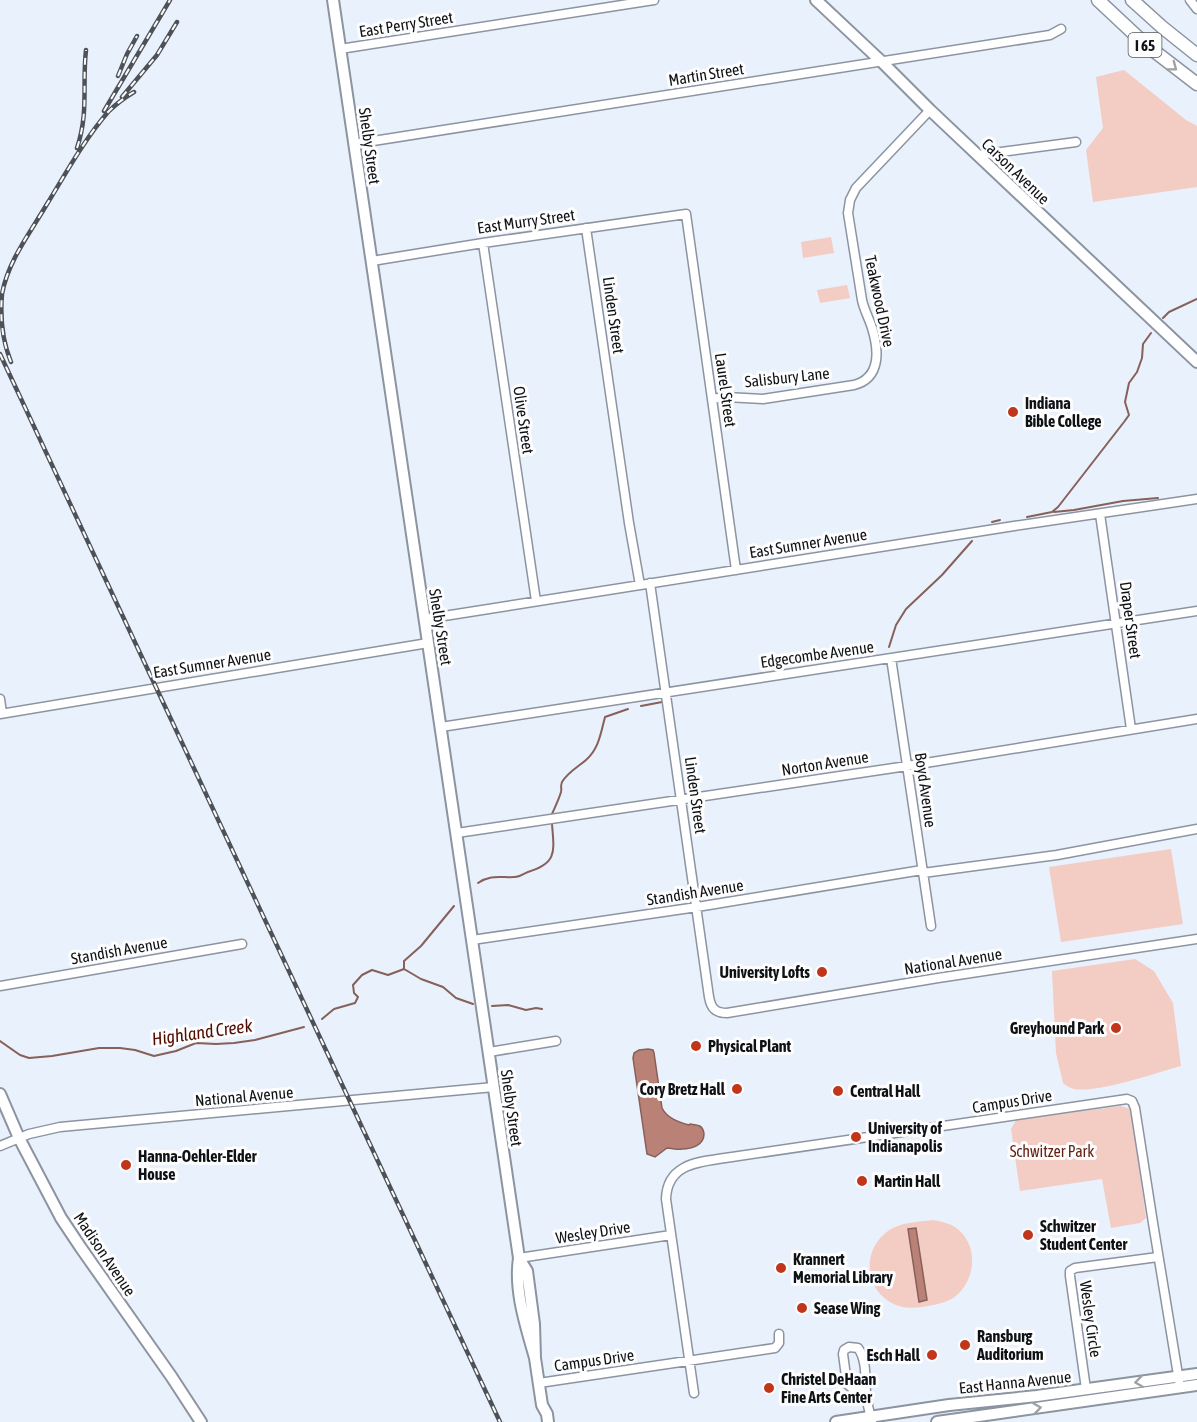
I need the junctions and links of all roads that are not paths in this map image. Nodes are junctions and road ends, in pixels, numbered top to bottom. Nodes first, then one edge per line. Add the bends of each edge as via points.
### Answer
1 (333, 0) edge
2 (654, 0) edge
3 (817, 0) edge
4 (1098, 0) edge
5 (1132, 0) edge
6 (1190, 0) edge
7 (1197, 9) edge
8 (1061, 29) dead end
9 (340, 49) junction
10 (1197, 55) edge
11 (882, 62) junction
12 (1197, 84) edge
13 (930, 110) junction
14 (1076, 142) dead end
15 (354, 144) junction
16 (978, 155) junction
17 (686, 214) joint
18 (586, 228) junction
19 (483, 243) junction
20 (372, 261) junction
21 (1197, 362) edge
22 (865, 380) joint
23 (712, 399) junction
24 (1197, 499) edge
25 (1100, 514) junction
26 (736, 570) junction
27 (651, 584) junction
28 (640, 585) junction
29 (536, 601) junction
30 (1197, 611) edge
31 (425, 619) junction
32 (1116, 623) junction
33 (428, 643) junction
34 (891, 658) junction
35 (666, 692) junction
36 (0, 699) edge
37 (1, 713) edge
38 (1197, 719) edge
39 (441, 727) junction
40 (1131, 729) junction
41 (907, 766) junction
42 (681, 800) junction
43 (1197, 829) edge
44 (457, 833) junction
45 (923, 871) junction
46 (697, 907) junction
47 (931, 926) dead end
48 (1197, 939) edge
49 (472, 940) junction
50 (242, 944) dead end
51 (0, 986) edge
52 (715, 1010) joint
53 (556, 1041) dead end
54 (489, 1052) junction
55 (494, 1087) junction
56 (0, 1094) edge
57 (19, 1138) junction
58 (0, 1146) edge
59 (671, 1235) junction
60 (1158, 1257) junction
61 (519, 1258) junction
62 (779, 1334) dead end
63 (690, 1361) junction
64 (1197, 1374) edge
65 (1179, 1382) junction
66 (539, 1383) junction
67 (1197, 1385) edge
68 (1086, 1389) junction
69 (865, 1390) junction
70 (694, 1393) dead end
71 (542, 1405) junction
72 (871, 1419) edge
73 (201, 1422) edge
74 (541, 1422) edge
75 (548, 1422) edge
76 (836, 1422) edge
77 (937, 1422) edge

1 - 9 main road, Shelby Street
2 - 9 street, East Perry Street
3 - 11 main road, Carson Avenue
4 -> 12 highway, I 65 via 1145,44
5 - 10 highway, I 65
6 - 7 street
8 - 11 street, Martin Street via 1050,35
9 - 15 main road, Shelby Street
11 - 13 main road, Carson Avenue
11 - 15 street, Martin Street
13 - 16 main road, Carson Avenue
13 - 22 street, Teakwood Drive via 860,183 850,200 849,219 862,300 877,355 875,367
14 - 16 street
15 - 20 main road, Shelby Street
16 - 21 main road, Carson Avenue
17 - 18 street, East Murry Street
17 - 23 street, Laurel Street
18 - 19 street, East Murry Street
18 - 28 street, Linden Street
19 - 20 street, East Murry Street
19 - 29 street, Olive Street
20 - 31 main road, Shelby Street
22 - 23 street, Salisbury Lane via 766,398
23 - 26 street, Laurel Street
24 - 25 street, East Sumner Avenue
25 - 26 street, East Sumner Avenue
25 - 32 street, Draper Street
26 - 27 street, East Sumner Avenue
27 - 28 street, East Sumner Avenue
27 - 35 street, Linden Street
28 - 29 street, East Sumner Avenue
29 - 31 street, East Sumner Avenue
30 - 32 street, Edgecombe Avenue
31 - 33 main road, Shelby Street
32 - 34 street, Edgecombe Avenue
32 - 40 street, Draper Street
33 - 37 street, East Sumner Avenue
33 - 39 main road, Shelby Street
34 - 35 street, Edgecombe Avenue
34 - 41 street, Boyd Avenue
35 - 39 street, Edgecombe Avenue
35 - 42 street, Linden Street
36 - 37 street
38 - 40 street, Norton Avenue
39 - 44 main road, Shelby Street
40 - 41 street, Norton Avenue
41 - 42 street, Norton Avenue
41 - 45 street, Boyd Avenue
42 - 44 street, Norton Avenue
42 - 46 street, Linden Street
43 - 45 street, Standish Avenue via 1057,855
44 - 49 main road, Shelby Street
45 - 46 street, Standish Avenue
45 - 47 street, Boyd Avenue
46 - 49 street, Standish Avenue
46 - 52 street, Linden Street via 709,998
48 - 52 street, National Avenue via 727,1013
49 - 54 main road, Shelby Street
50 - 51 street, Standish Avenue
53 - 54 street
54 - 55 main road, Shelby Street
55 - 57 street, National Avenue via 60,1127
55 - 61 main road, Shelby Street
56 - 57 main road, Madison Avenue
57 - 58 street, National Avenue
57 - 73 main road, Madison Avenue via 71,1233
59 - 60 street, Campus Drive via 667,1191 675,1175 692,1164 1127,1099 1135,1108
59 - 61 street, Wesley Drive
59 - 63 street
60 - 65 street, Campus Drive
60 - 68 street, Wesley Circle via 1070,1271
61 - 66 main road, Shelby Street via 517,1272 525,1325
62 - 63 street, Campus Drive via 775,1348
63 - 66 street, Campus Drive
63 - 70 street
64 - 65 main road, East Hanna Avenue
65 - 67 main road, East Hanna Avenue
65 -> 68 main road, East Hanna Avenue
77 -> 65 main road, East Hanna Avenue
66 - 71 main road, Shelby Street
68 - 72 main road, East Hanna Avenue via 949,1405
69 - 69 street via 862,1355 858,1348 849,1347 843,1356 847,1384
69 - 72 street
71 - 74 main road, Shelby Street
71 - 75 main road, Shelby Street
72 - 76 main road, East Hanna Avenue

